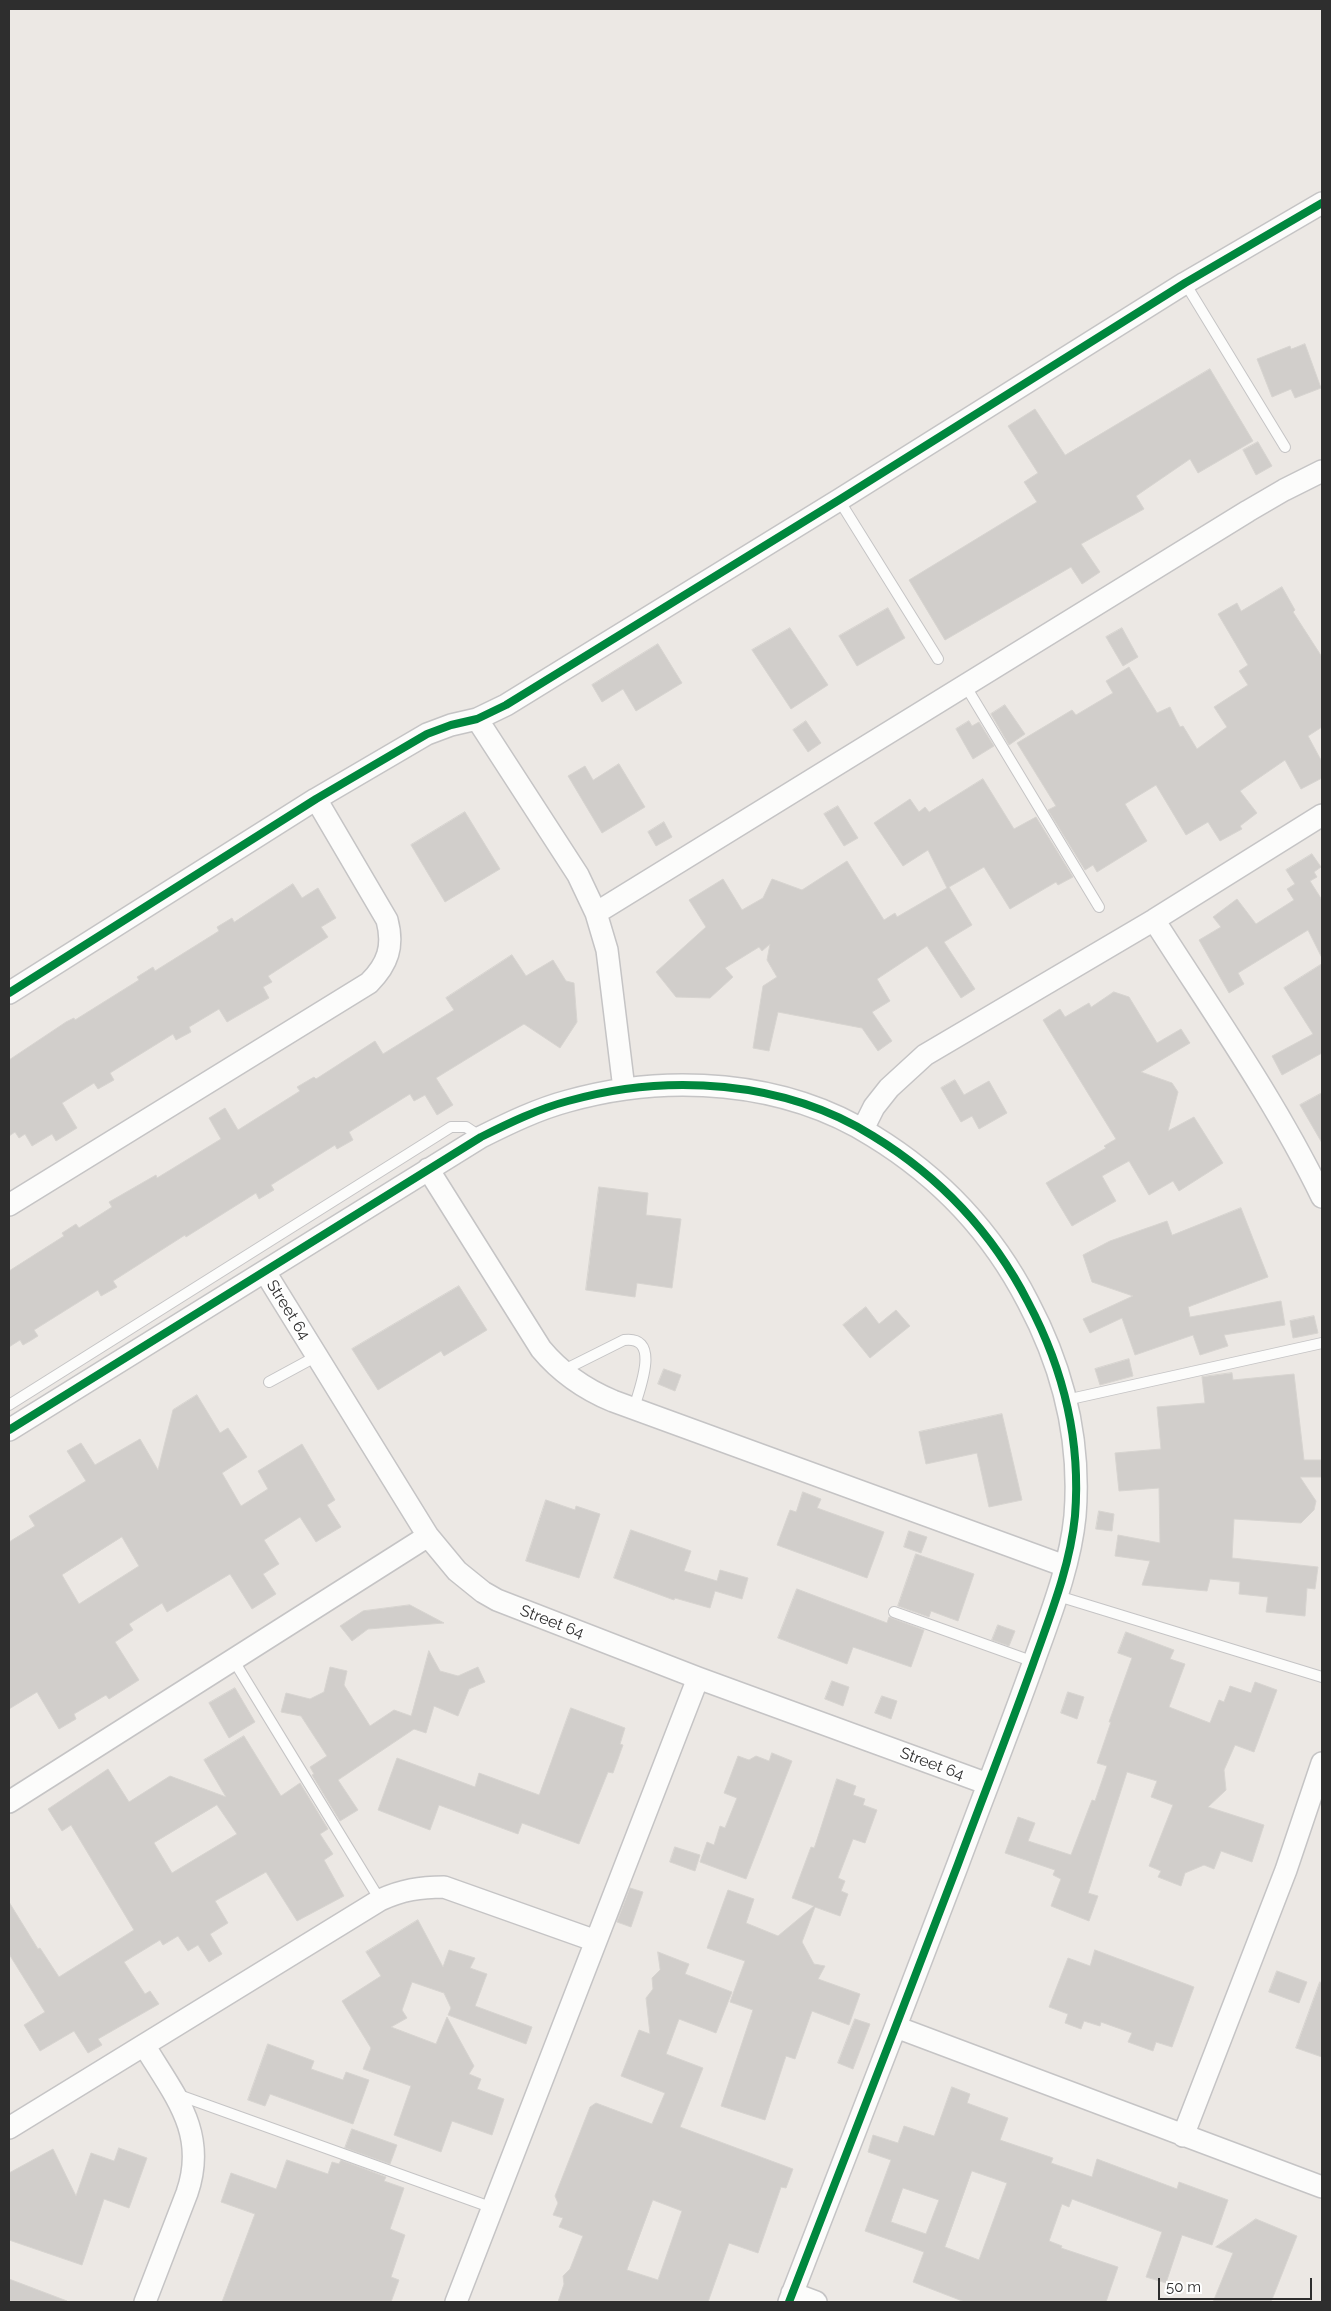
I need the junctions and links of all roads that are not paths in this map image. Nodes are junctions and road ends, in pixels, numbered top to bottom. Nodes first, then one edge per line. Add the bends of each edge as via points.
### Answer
1 (1322, 203) edge
2 (1185, 283) junction
3 (1285, 447) dead end
4 (1322, 471) edge
5 (839, 500) junction
6 (938, 659) dead end
7 (965, 685) junction
8 (477, 719) junction
9 (316, 799) junction
10 (1322, 815) edge
11 (1099, 908) dead end
12 (596, 912) junction
13 (1154, 920) junction
14 (9, 994) edge
15 (624, 1089) junction
16 (863, 1129) junction
17 (481, 1137) junction
18 (428, 1170) junction
19 (1322, 1197) edge
20 (9, 1205) edge
21 (265, 1272) junction
22 (1322, 1343) edge
23 (317, 1356) junction
24 (562, 1371) junction
25 (269, 1382) dead end
26 (1066, 1400) junction
27 (9, 1405) edge
28 (634, 1408) junction
29 (9, 1430) edge
30 (428, 1536) junction
31 (1065, 1566) junction
32 (1058, 1596) junction
33 (894, 1612) dead end
34 (234, 1661) junction
35 (1034, 1662) junction
36 (1322, 1677) edge
37 (698, 1678) junction
38 (1322, 1763) edge
39 (988, 1784) junction
40 (9, 1802) edge
41 (380, 1900) junction
42 (596, 1940) junction
43 (896, 2027) junction
44 (144, 2046) junction
45 (172, 2093) junction
46 (9, 2128) edge
47 (1182, 2136) junction
48 (1322, 2187) edge
49 (493, 2208) junction
50 (791, 2298) edge
51 (145, 2302) edge
52 (456, 2302) edge
53 (816, 2302) edge

1 - 2 street
2 - 3 lane
2 - 5 street
4 - 7 street via 1248,511
5 - 6 lane
5 - 8 street via 506,705
7 - 11 lane
7 - 12 street
8 - 9 street via 426,734
8 - 12 street via 578,875
9 - 14 street
9 - 20 street via 387,920 390,948 379,973 361,988
10 - 13 street
12 - 15 street via 607,950
13 - 16 street via 925,1055 889,1088
13 - 19 street via 1276,1111
15 - 16 street via 701,1085 740,1088 820,1110
15 - 17 street via 564,1102
16 - 26 street via 904,1155 940,1184 995,1247 1041,1326
17 - 18 street
17 - 27 lane via 466,1126 451,1127
18 - 21 street
18 - 24 street via 532,1337
21 - 23 street, Street 64
21 - 29 street
22 - 26 lane
23 - 25 lane
23 - 30 street, Street 64
24 - 28 street via 586,1388
24 - 28 lane via 624,1340 639,1343 646,1351 646,1362
26 - 31 street via 1076,1479 1074,1519
28 - 31 street
30 - 34 street
30 - 37 street, Street 64 via 457,1572 497,1600
31 - 32 street
32 - 35 street
32 - 36 lane
33 - 35 lane
34 - 40 street
34 - 41 lane
35 - 39 street
37 - 39 street, Street 64
37 - 42 street
38 - 47 street via 1286,1870
39 - 43 street
41 - 42 street via 400,1891 444,1887
41 - 44 street
42 - 49 street
43 - 47 street
43 - 50 street
44 - 45 street
44 - 46 street
45 - 49 lane
45 - 51 street via 194,2140 193,2176
47 - 48 street
49 - 52 street
50 - 53 street

